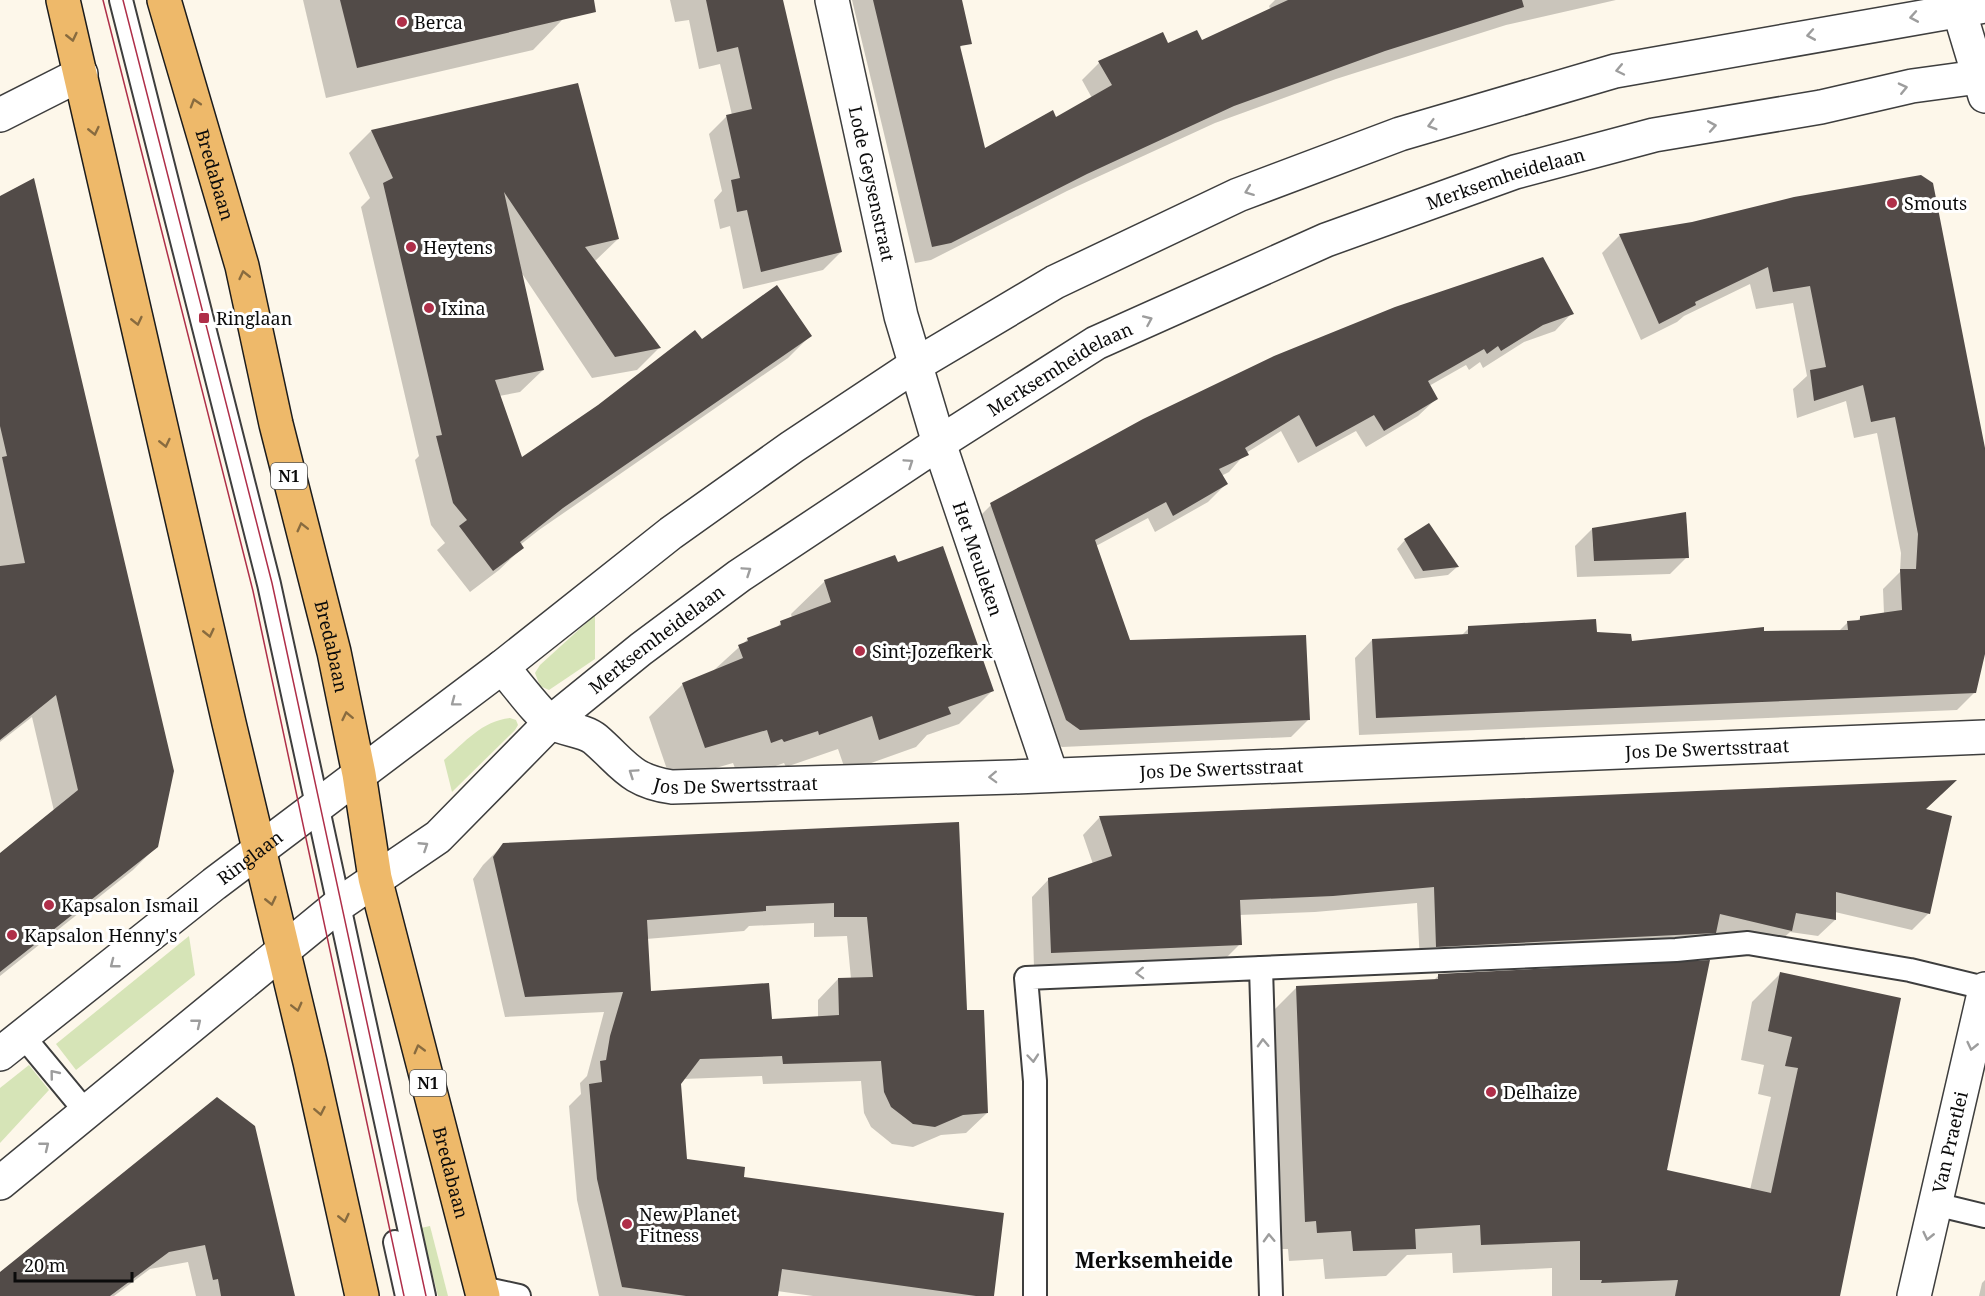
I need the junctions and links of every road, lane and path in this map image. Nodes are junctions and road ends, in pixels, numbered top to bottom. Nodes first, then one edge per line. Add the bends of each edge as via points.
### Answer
1 (63, 0) edge
2 (105, 0) edge
3 (121, 0) edge
4 (164, 0) edge
5 (832, 0) edge
6 (1967, 5) edge
7 (81, 74) junction
8 (1983, 83) edge
9 (0, 115) edge
10 (917, 364) junction
11 (939, 443) junction
12 (502, 667) junction
13 (551, 722) junction
14 (1985, 737) edge
15 (359, 774) junction
16 (1051, 774) junction
17 (312, 811) junction
18 (260, 850) junction
19 (375, 879) junction
20 (333, 910) junction
21 (283, 952) junction
22 (1261, 968) junction
23 (1985, 989) edge
24 (12, 1045) edge
25 (86, 1112) junction
26 (0, 1183) edge
27 (1935, 1204) junction
28 (1985, 1216) edge
29 (483, 1292) edge
30 (362, 1296) edge
31 (407, 1296) edge
32 (424, 1296) edge
33 (519, 1296) edge
34 (1035, 1296) edge
35 (1271, 1296) edge
36 (1914, 1296) edge

1 -> 7 main road
2 - 17 lane
3 - 17 lane via 269,584
15 -> 4 main road, Bredabaan / N1 via 332,642 276,424 242,266
5 - 10 street, Lode Geysenstraat via 901,316
6 - 8 street
6 -> 10 street via 1615,71 1400,134 1216,205 1055,282
7 - 9 street
7 -> 18 main road
11 -> 8 street, Merksemheidelaan via 1096,343 1326,240 1515,172 1654,135 1821,107 1912,86
10 - 11 street, Lode Geysenstraat
10 - 12 street via 681,527
13 -> 11 street, Merksemheidelaan via 739,576
11 - 16 street, Het Meuleken
12 - 13 street, Jos De Swertsstraat
12 -> 15 street
16 -> 13 street, Jos De Swertsstraat via 672,786 638,777 615,761 594,737
19 -> 13 street, Merksemheidelaan via 438,837
14 - 16 street, Jos De Swertsstraat
15 - 17 street, Ringlaan
15 - 19 main road, Bredabaan / N1
17 - 18 street, Ringlaan
17 - 20 lane
18 -> 21 main road
18 -> 24 street, Ringlaan
19 - 20 street, Merksemheidelaan
29 -> 19 main road, Bredabaan / N1
20 - 21 street, Merksemheidelaan
20 - 31 lane
20 - 32 lane
25 -> 21 street
21 -> 30 main road
22 - 23 lane via 1676,950 1748,943 1910,970
22 -> 34 lane via 1026,978 1035,1081
35 -> 22 lane
23 -> 27 street, Van Praetlei
25 -> 24 lane
26 -> 25 street
27 - 28 lane
27 -> 36 street, Van Praetlei
29 - 33 lane

